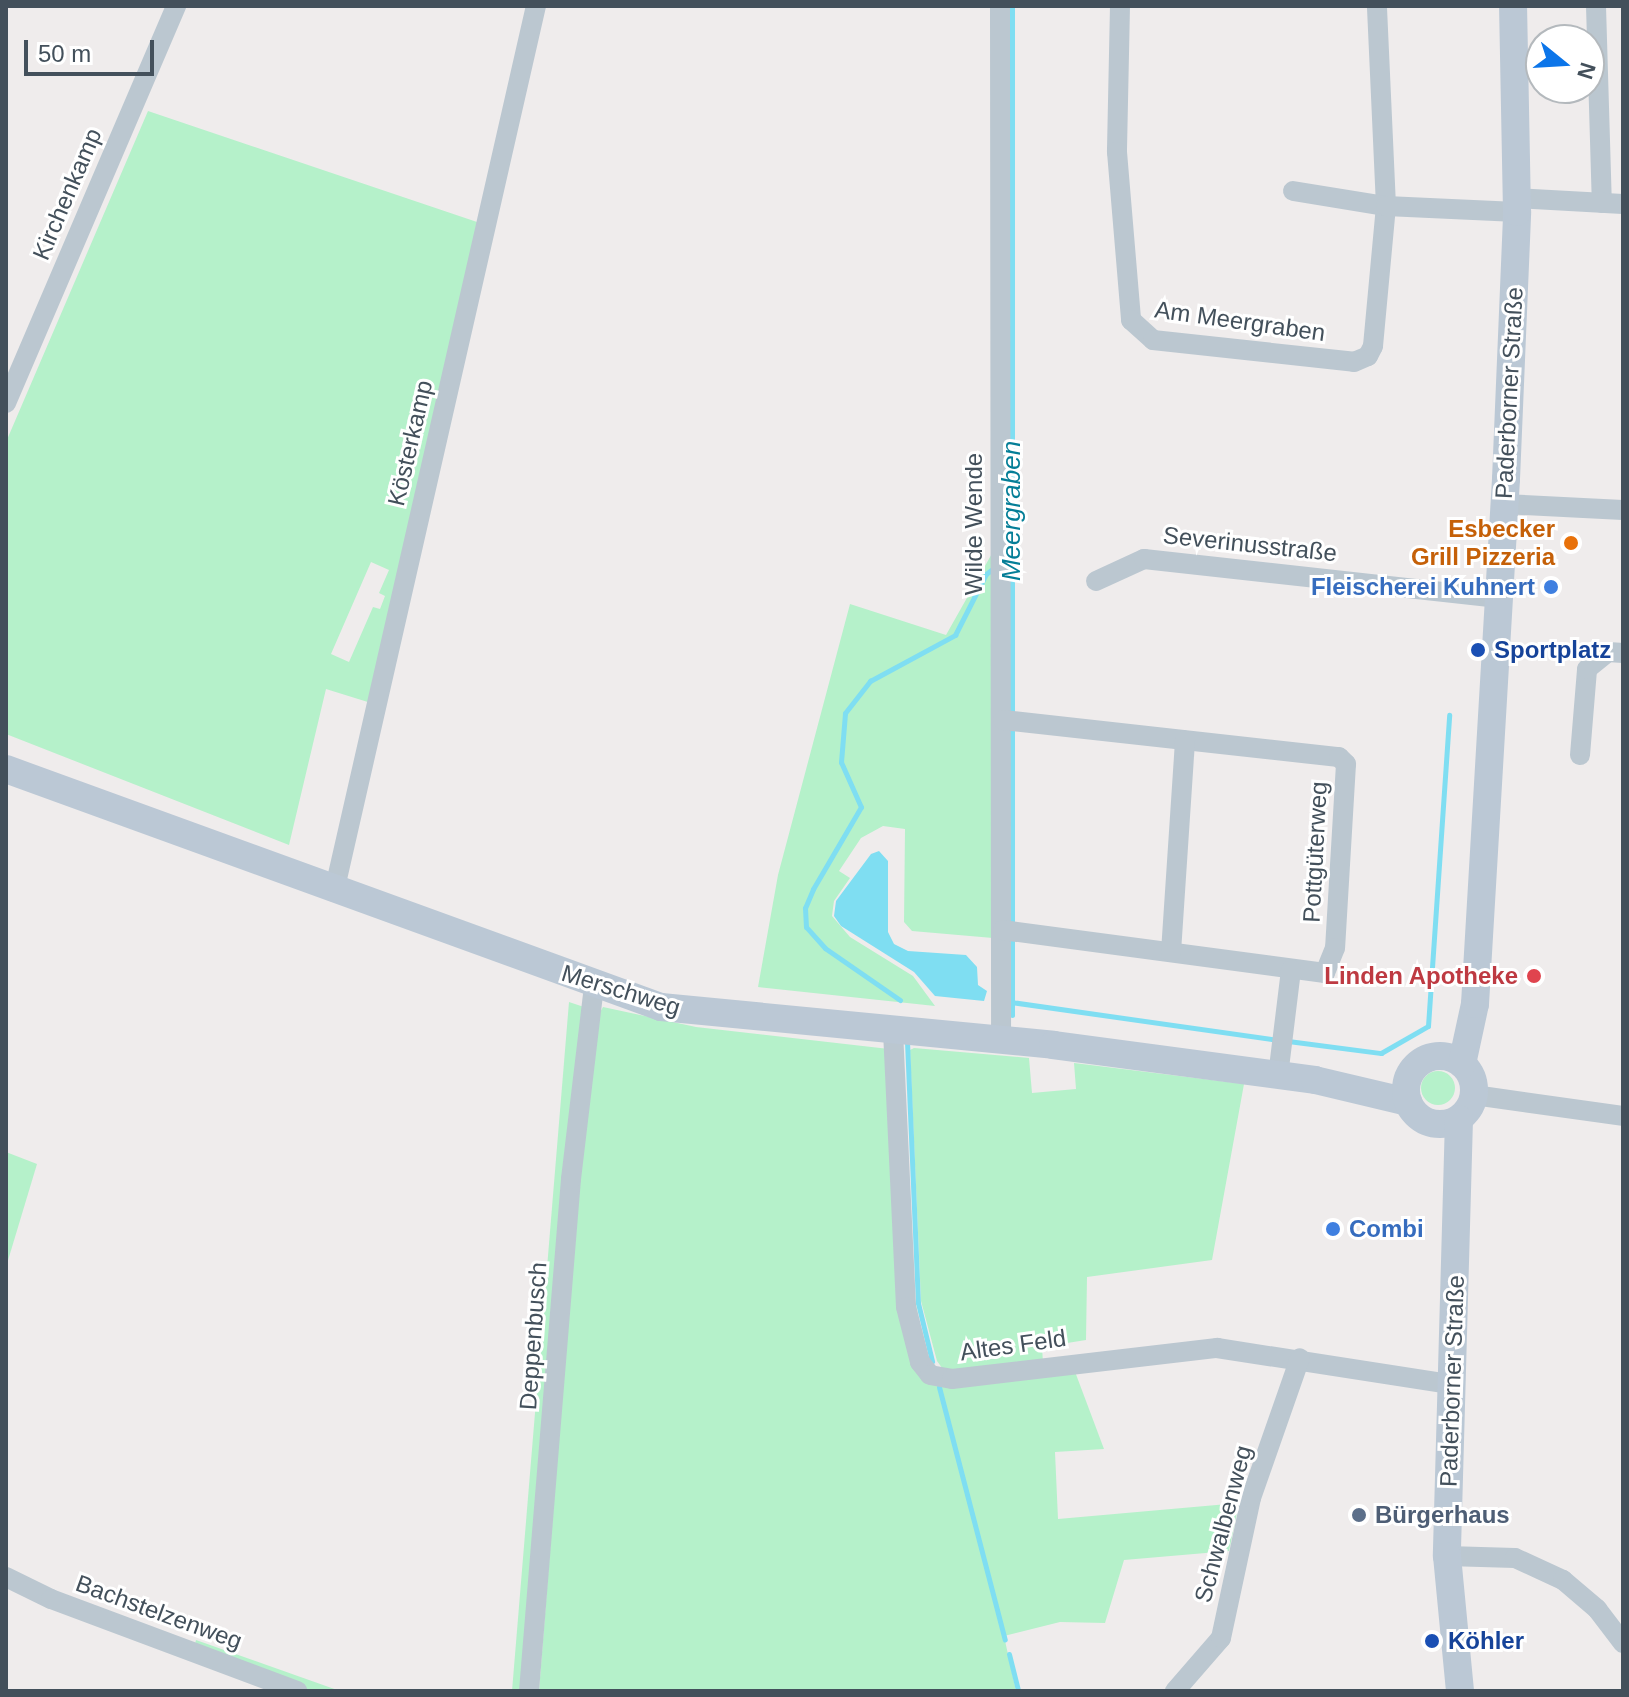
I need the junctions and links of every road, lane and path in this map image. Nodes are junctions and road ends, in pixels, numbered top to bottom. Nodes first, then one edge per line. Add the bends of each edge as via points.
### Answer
1 (176, 6) edge
2 (536, 6) edge
3 (1000, 6) edge
4 (1120, 6) edge
5 (1377, 6) edge
6 (1513, 6) edge
7 (1596, 6) edge
8 (1293, 191) dead end
9 (1602, 203) junction
10 (1623, 204) edge
11 (1517, 205) junction
12 (1386, 206) junction
13 (6, 403) edge
14 (1504, 504) junction
15 (1623, 510) edge
16 (1096, 581) dead end
17 (1499, 598) junction
18 (1623, 653) edge
19 (1003, 720) junction
20 (1185, 740) junction
21 (1580, 755) dead end
22 (6, 769) edge
23 (334, 892) junction
24 (1003, 930) junction
25 (1171, 952) junction
26 (1291, 970) junction
27 (1475, 970) junction
28 (594, 985) junction
29 (893, 1031) junction
30 (1001, 1041) junction
31 (1462, 1064) junction
32 (1421, 1065) junction
33 (1278, 1076) junction
34 (1315, 1080) junction
35 (1408, 1102) junction
36 (1456, 1113) junction
37 (1623, 1116) edge
38 (1300, 1358) junction
39 (1450, 1384) junction
40 (1447, 1556) junction
41 (6, 1577) edge
42 (1623, 1643) edge
43 (297, 1691) edge
44 (529, 1691) edge
45 (1175, 1691) edge
46 (1460, 1691) edge

1 - 13 street, Kirchenkamp
2 - 23 street, Kösterkamp
3 - 19 street, Wilde Wende
4 - 12 street, Am Meergraben via 1117,152 1131,320 1140,333 1153,340 1340,361 1368,356
5 - 12 street, Am Meergraben
6 - 11 main road, Paderborner Straße
7 - 9 street
8 - 12 street
9 - 10 street
9 - 11 street
11 - 12 street
11 - 14 main road, Paderborner Straße
14 - 15 street
14 - 17 main road, Paderborner Straße
16 - 17 street, Severinusstraße via 1144,559
17 - 27 main road, Paderborner Straße
18 - 21 street via 1608,652 1587,669
19 - 20 street, Pottgüterweg
19 - 24 street, Wilde Wende
20 - 25 street
20 - 26 street, Pottgüterweg via 1339,757 1346,764 1333,965 1325,973
22 - 23 main road, Merschweg
23 - 28 main road, Merschweg
24 - 25 street, Pottgüterweg
24 - 30 street, Wilde Wende
25 - 26 street, Pottgüterweg
26 - 33 street
27 - 31 main road, Paderborner Straße via 1475,1004
27 - 32 main road, Paderborner Straße via 1452,1034
28 - 29 main road, Merschweg via 661,1007
28 - 44 street, Deppenbusch via 571,1179
29 - 30 main road, Merschweg
29 - 38 street, Altes Feld via 906,1307 920,1362 930,1375 952,1379 1217,1348
30 - 33 main road, Merschweg
31 - 32 main road
31 - 36 main road, Paderborner Straße
32 - 34 main road, Merschweg
32 - 35 main road
33 - 34 main road, Merschweg
34 - 35 main road, Merschweg
35 - 36 main road via 1414,1113
36 - 37 street
36 - 39 main road, Paderborner Straße via 1458,1215
38 - 39 street, Altes Feld
38 - 45 street, Schwalbenweg via 1251,1498 1221,1638
39 - 40 main road, Paderborner Straße
40 - 42 street via 1515,1558 1563,1580 1597,1609
40 - 46 main road, Paderborner Straße
41 - 43 street, Bachstelzenweg via 51,1599

